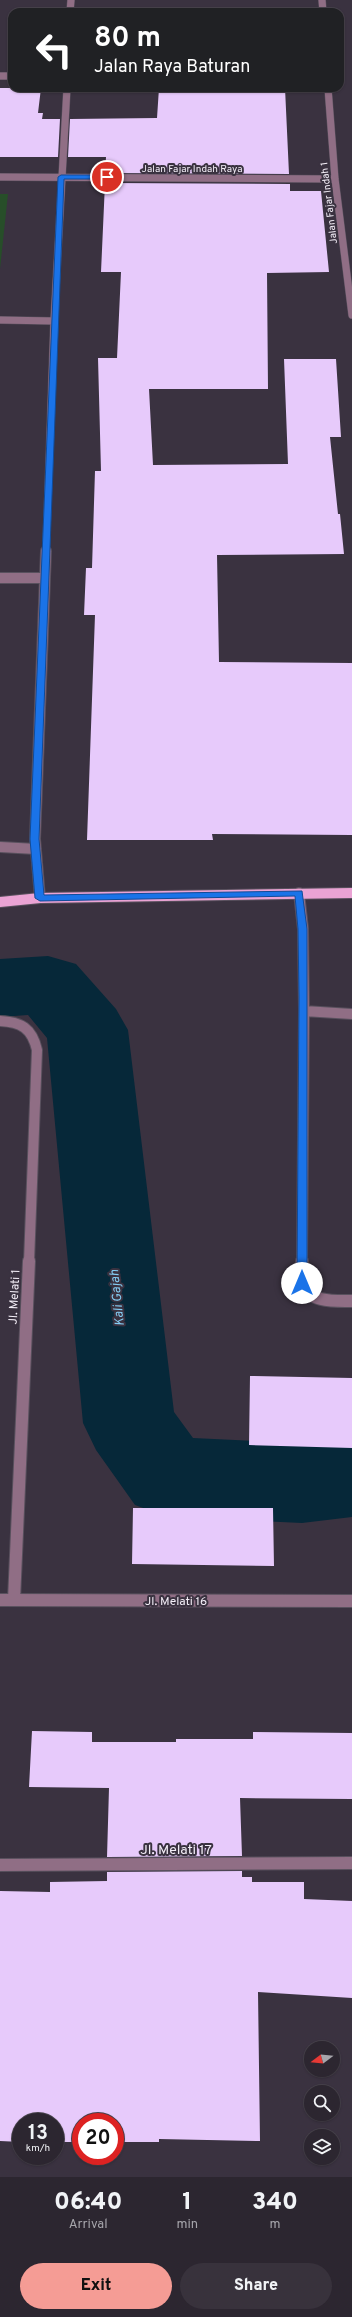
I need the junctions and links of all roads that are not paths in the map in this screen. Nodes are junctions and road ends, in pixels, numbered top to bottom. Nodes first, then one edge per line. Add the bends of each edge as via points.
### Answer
1 (67, 92) edge
2 (328, 92) edge
3 (0, 177) edge
4 (61, 177) junction
5 (335, 179) junction
6 (352, 315) edge
7 (0, 320) edge
8 (54, 321) junction
9 (0, 578) edge
10 (43, 578) junction
11 (0, 847) edge
12 (36, 849) junction
13 (299, 893) junction
14 (352, 893) edge
15 (40, 898) junction
16 (0, 902) edge
17 (304, 1011) junction
18 (352, 1014) edge
19 (0, 1021) edge
20 (352, 1300) edge
21 (0, 1600) edge
22 (14, 1600) junction
23 (352, 1601) edge
24 (352, 1863) edge
25 (0, 1866) edge

1 - 4 street
2 - 5 street, Jalan Fajar Indah 1
3 - 4 street, Jalan Fajar Indah Raya
4 - 5 street, Jalan Fajar Indah Raya
4 - 8 street
5 - 6 street, Jalan Fajar Indah 1
7 - 8 street
8 - 10 street
9 - 10 street
10 - 12 street via 34,839
11 - 12 street
12 - 15 street
13 - 14 main road
13 - 15 main road
13 - 17 street via 303,929
15 - 16 main road
17 - 18 street
17 - 20 street via 302,1283 306,1292 315,1299
19 - 22 street, Jl. Melati 1 via 23,1024 35,1036 38,1059
21 - 22 street, Jl. Melati 16
22 - 23 street, Jl. Melati 16
24 - 25 street, Jl. Melati 17

